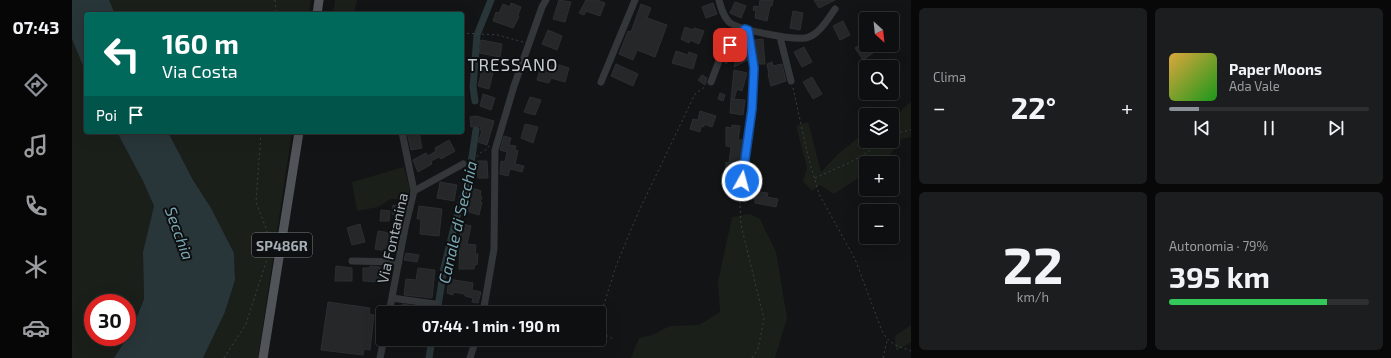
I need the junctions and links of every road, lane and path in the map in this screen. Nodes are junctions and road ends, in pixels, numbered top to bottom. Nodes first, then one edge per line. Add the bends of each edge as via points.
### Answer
1 (275, 0) edge
2 (319, 0) edge
3 (546, 0) edge
4 (635, 0) edge
5 (719, 0) edge
6 (725, 0) edge
7 (835, 9) dead end
8 (276, 12) edge
9 (316, 12) edge
10 (722, 12) junction
11 (747, 29) junction
12 (464, 33) edge
13 (780, 37) junction
14 (529, 44) junction
15 (791, 81) joint
16 (601, 82) dead end
17 (711, 82) joint
18 (911, 130) edge
19 (899, 133) edge
20 (261, 134) edge
21 (299, 134) edge
22 (402, 134) edge
23 (874, 148) edge
24 (474, 161) dead end
25 (466, 164) joint
26 (815, 179) junction
27 (742, 181) joint
28 (414, 191) junction
29 (352, 261) dead end
30 (400, 262) junction
31 (392, 298) junction
32 (390, 306) edge
33 (435, 306) edge
34 (484, 306) edge
35 (603, 306) edge
36 (606, 335) edge
37 (614, 340) dead end
38 (888, 341) junction
39 (383, 346) edge
40 (474, 346) edge
41 (911, 351) edge
42 (224, 358) edge
43 (263, 358) edge
44 (380, 358) edge
45 (470, 358) edge
46 (752, 358) edge
47 (883, 358) edge

1 - 8 path
2 - 9 main road
3 - 14 street
4 - 16 street
5 - 10 street
6 - 10 street
7 - 13 street via 814,35 804,38
10 - 11 street via 730,23
11 - 13 street
11 - 17 street via 722,53
11 - 27 street via 754,68 752,109
12 - 14 path via 498,35
13 - 15 street
14 - 34 street via 495,150 494,249
15 - 26 path
17 - 35 path via 695,94 638,213 616,266
18 - 19 path
20 - 42 path via 256,202 266,231 267,259 246,324
21 - 43 main road, SP486R
22 - 28 street
23 - 26 path
24 - 25 path
25 - 28 street, Via Fontanina
26 - 38 path via 819,194 855,259
27 - 46 path via 739,185 741,225 764,319 758,349
28 - 30 street, Via Fontanina
29 - 30 street
30 - 31 street, Via Fontanina
31 - 32 street, Via Fontanina
31 - 33 street, Via Fontanina via 435,304
36 - 37 path
38 - 41 path
38 - 47 path
39 - 44 street
40 - 45 street

